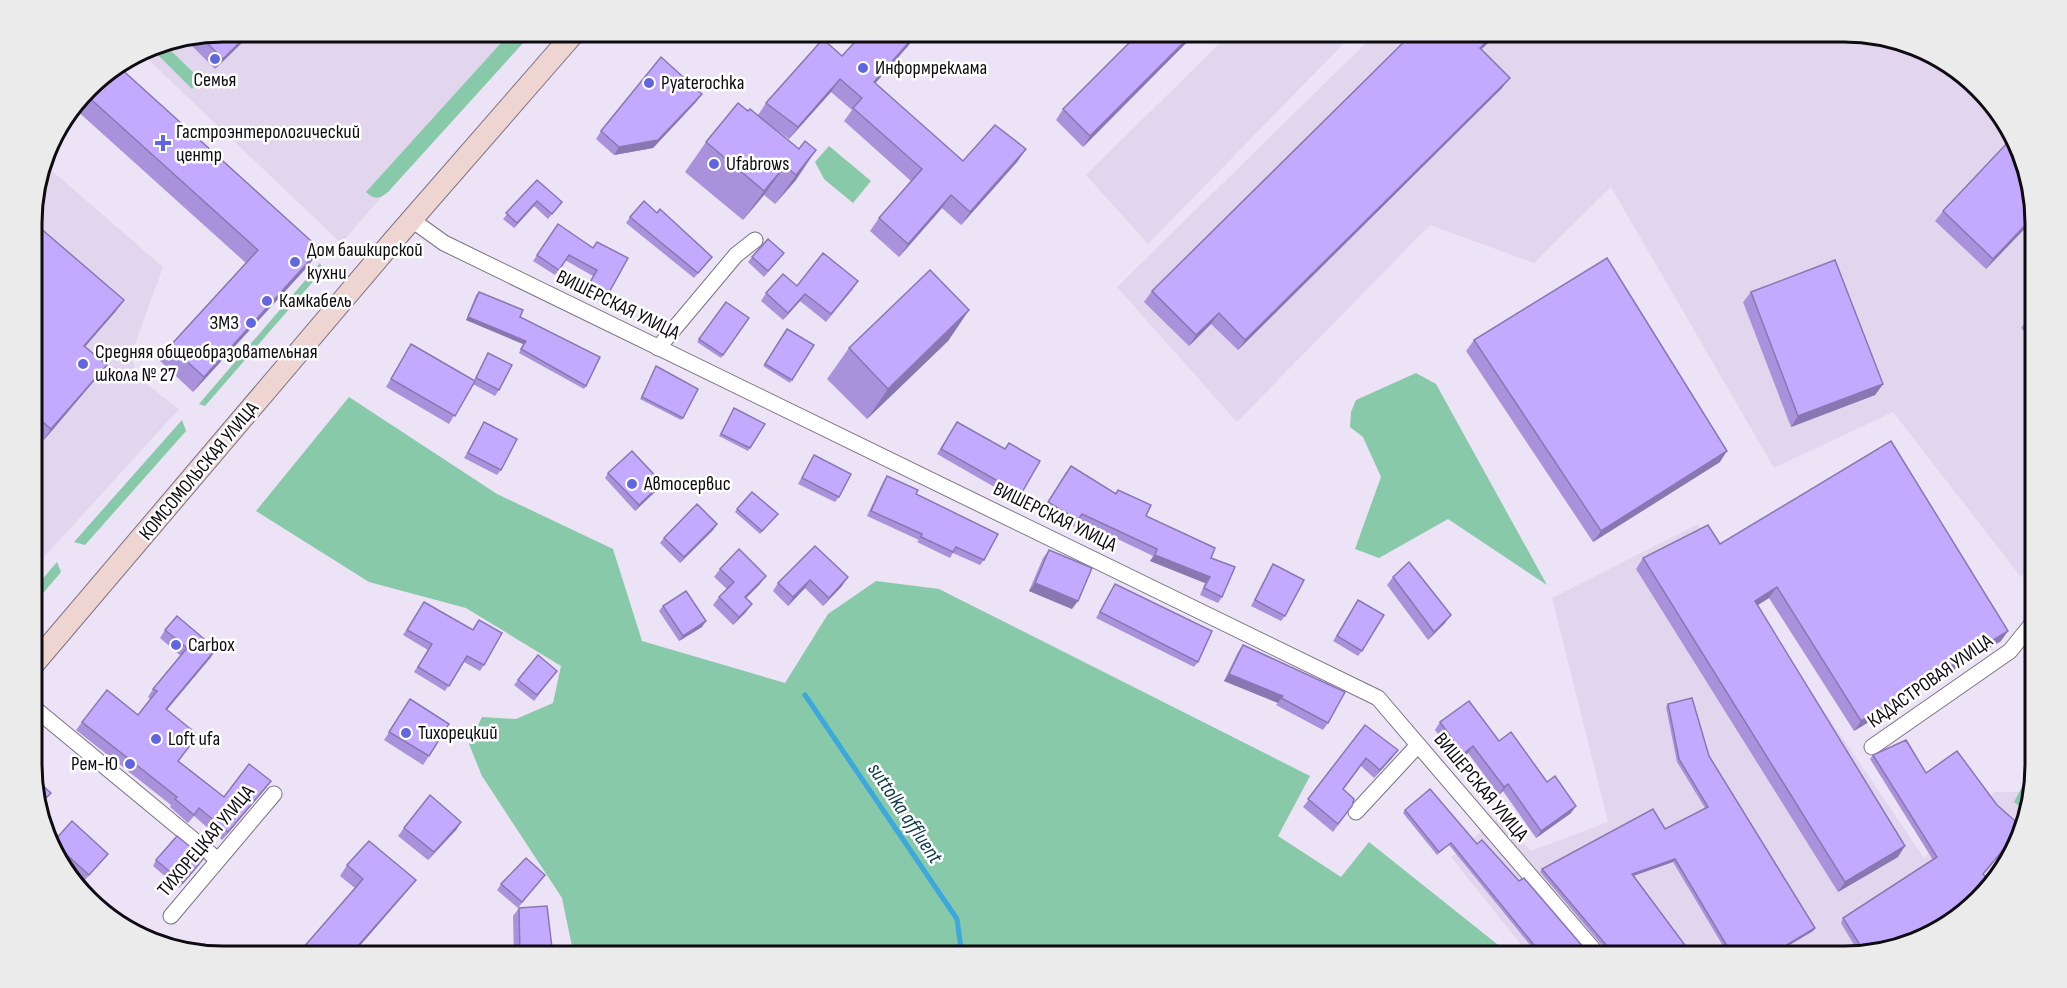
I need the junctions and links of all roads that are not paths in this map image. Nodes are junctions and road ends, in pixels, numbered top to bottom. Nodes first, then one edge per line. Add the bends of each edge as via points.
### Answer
1 (566, 42) edge
2 (412, 220) junction
3 (755, 240) dead end
4 (658, 348) junction
5 (2025, 632) edge
6 (42, 654) edge
7 (42, 714) edge
8 (1418, 745) junction
9 (1872, 747) dead end
10 (274, 794) dead end
11 (1356, 812) edge
12 (218, 860) junction
13 (171, 916) dead end
14 (1590, 946) edge

1 - 2 main road, КОМСОМОЛЬСКАЯ УЛИЦА
2 - 4 street, ВИШЕРСКАЯ УЛИЦА via 444,243
2 - 6 main road, КОМСОМОЛЬСКАЯ УЛИЦА
3 - 4 street via 736,255
4 - 8 street, ВИШЕРСКАЯ УЛИЦА via 1378,698
5 - 9 street, КАДАСТРОВАЯ УЛИЦА via 2010,651
7 - 12 street
8 - 11 street
8 - 14 street, ВИШЕРСКАЯ УЛИЦА
10 - 12 street, ТИХОРЕЦКАЯ УЛИЦА
12 - 13 street, ТИХОРЕЦКАЯ УЛИЦА

